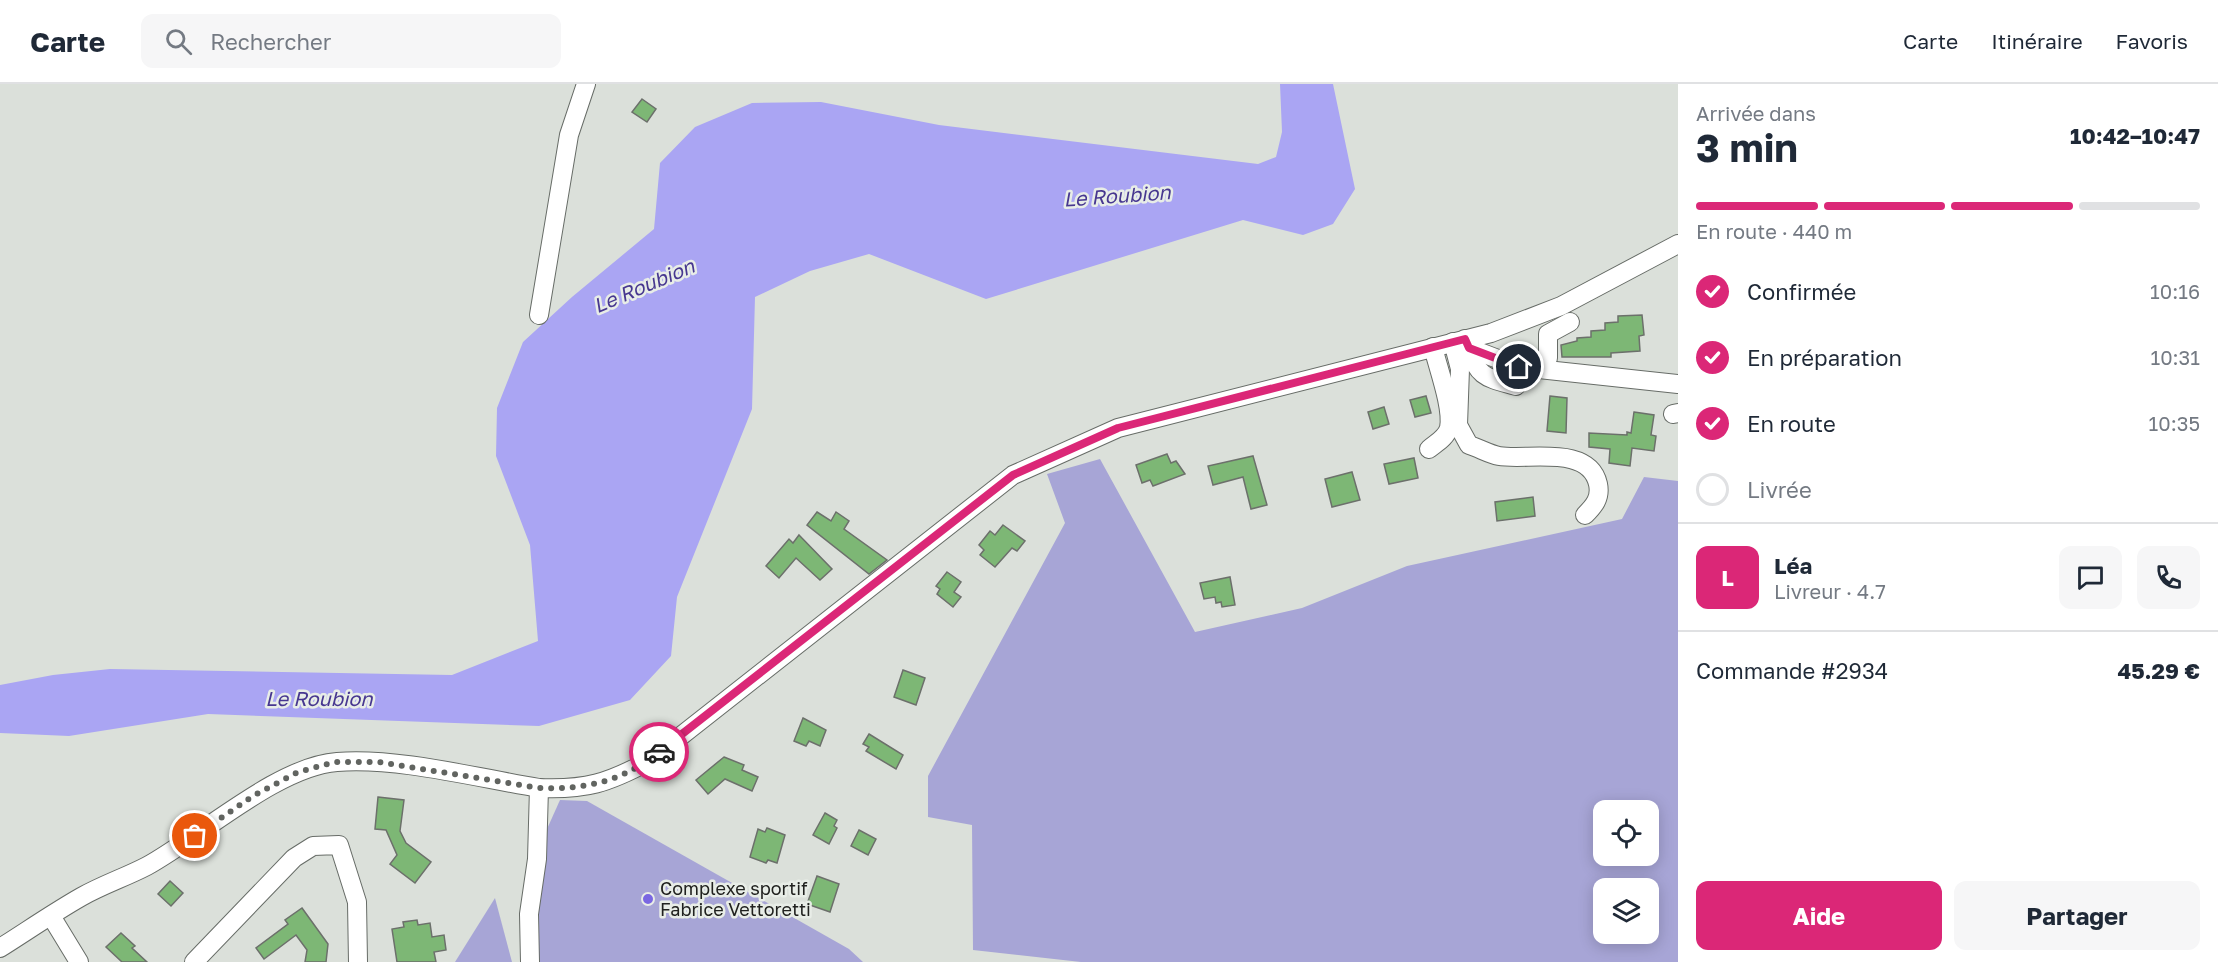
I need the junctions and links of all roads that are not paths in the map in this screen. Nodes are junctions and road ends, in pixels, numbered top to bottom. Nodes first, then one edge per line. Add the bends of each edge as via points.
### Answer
1 (586, 84) edge
2 (1678, 244) edge
3 (539, 315) dead end
4 (1570, 322) dead end
5 (1462, 343) junction
6 (1433, 347) junction
7 (1540, 369) junction
8 (1678, 384) edge
9 (1516, 386) dead end
10 (1429, 449) dead end
11 (1585, 515) dead end
12 (539, 788) junction
13 (51, 916) junction
14 (0, 948) edge
15 (79, 962) edge
16 (194, 962) edge
17 (358, 962) edge
18 (530, 962) edge

1 - 3 street via 569,135
2 - 5 street via 1561,306
4 - 7 street via 1548,334 1548,358
5 - 6 street
5 - 7 street via 1519,367
5 - 9 street via 1479,372
5 - 11 street via 1458,425 1469,445 1500,456 1560,458 1583,464 1596,474 1599,489 1596,505
6 - 10 street via 1449,428
6 - 12 street via 1118,428 1013,475 649,761 613,781 563,789
7 - 8 street
12 - 13 street via 379,762 335,762 298,772 262,791 147,866
12 - 18 street via 537,859 529,914
13 - 14 street
13 - 15 street
16 - 17 street via 294,858 313,846 339,845 357,902

